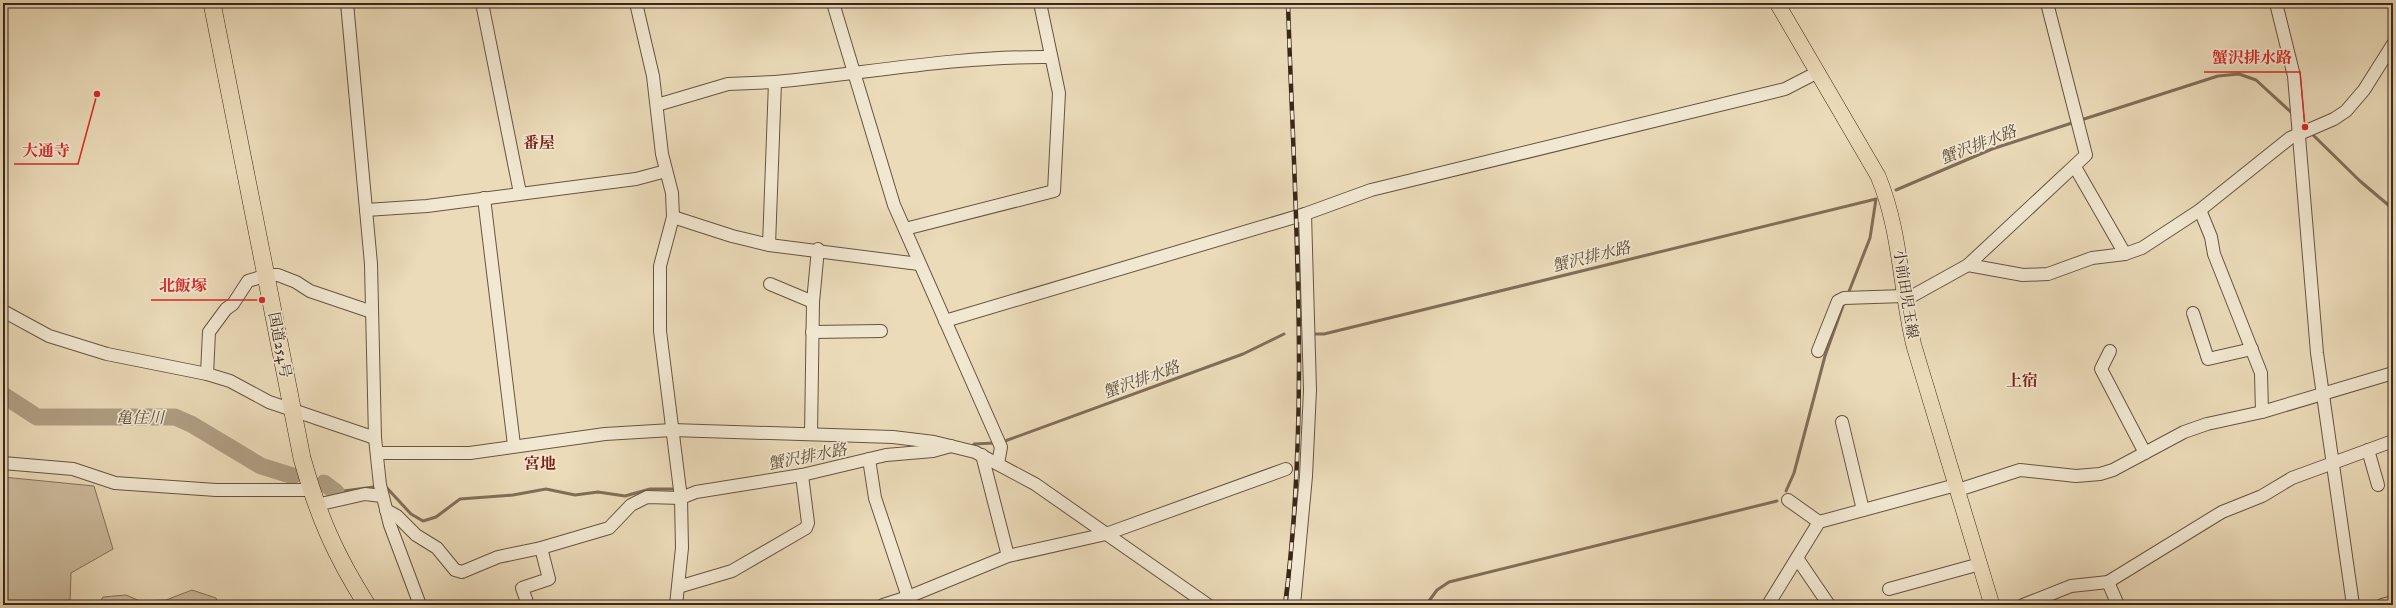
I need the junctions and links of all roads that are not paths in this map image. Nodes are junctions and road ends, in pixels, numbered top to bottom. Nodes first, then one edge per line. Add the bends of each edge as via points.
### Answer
1 (212, 3) edge
2 (347, 3) edge
3 (482, 3) edge
4 (636, 3) edge
5 (833, 3) edge
6 (1040, 3) edge
7 (1777, 3) edge
8 (2047, 3) edge
9 (2276, 3) edge
10 (2393, 44) edge
11 (1051, 58) junction
12 (1818, 72) junction
13 (855, 75) junction
14 (775, 82) junction
15 (657, 105) junction
16 (2299, 132) junction
17 (2074, 167) junction
18 (666, 171) junction
19 (520, 193) junction
20 (484, 198) junction
21 (366, 210) junction
22 (2200, 210) junction
23 (1305, 214) junction
24 (673, 217) junction
25 (905, 229) junction
26 (769, 245) junction
27 (818, 249) junction
28 (2125, 254) junction
29 (919, 264) junction
30 (1968, 265) junction
31 (267, 275) junction
32 (770, 284) dead end
33 (1905, 298) junction
34 (813, 302) junction
35 (3, 311) edge
36 (372, 312) junction
37 (2192, 313) dead end
38 (945, 321) junction
39 (812, 332) junction
40 (881, 332) dead end
41 (2252, 349) junction
42 (2110, 351) dead end
43 (1818, 352) dead end
44 (2393, 373) edge
45 (207, 374) junction
46 (2323, 394) junction
47 (293, 411) junction
48 (2262, 412) junction
49 (1842, 422) dead end
50 (672, 430) junction
51 (811, 434) junction
52 (375, 438) junction
53 (2393, 441) edge
54 (514, 445) junction
55 (952, 445) junction
56 (2368, 450) junction
57 (377, 453) junction
58 (2145, 453) junction
59 (982, 455) junction
60 (869, 459) junction
61 (2332, 462) junction
62 (3, 464) edge
63 (998, 464) junction
64 (1286, 470) dead end
65 (802, 475) junction
66 (2378, 485) dead end
67 (1957, 487) junction
68 (382, 496) junction
69 (314, 498) junction
70 (681, 498) junction
71 (1788, 500) dead end
72 (386, 510) junction
73 (1863, 510) junction
74 (1819, 522) junction
75 (1106, 534) junction
76 (541, 548) junction
77 (1008, 556) junction
78 (1797, 558) junction
79 (1980, 564) junction
80 (2108, 582) junction
81 (678, 587) junction
82 (1889, 589) dead end
83 (908, 597) junction
84 (2393, 602) edge
85 (367, 605) edge
86 (420, 605) edge
87 (528, 605) edge
88 (676, 605) edge
89 (883, 605) edge
90 (1208, 605) edge
91 (1294, 605) edge
92 (1768, 605) edge
93 (1829, 605) edge
94 (1992, 605) edge
95 (2023, 605) edge
96 (2118, 605) edge
97 (2353, 605) edge
98 (2382, 605) edge

1 - 31 highway, 国道254号
2 - 21 street
3 - 19 street
4 - 15 street
5 - 13 street
6 - 11 street
7 - 12 main road, 小前田児玉線
8 - 17 street via 2086,155
9 - 16 street via 2294,76
10 - 16 street via 2364,90 2346,111 2317,127
11 - 13 street via 1010,57 910,65
11 - 25 street via 1059,93 1054,191
12 - 23 street via 1785,89 1371,190
12 - 33 main road, 小前田児玉線 via 1878,176 1888,200 1898,244
13 - 14 street
13 - 25 street via 894,205
14 - 15 street via 728,84
14 - 26 street
15 - 18 street
16 - 22 street
16 - 46 street via 2312,307
17 - 28 street
17 - 30 street
18 - 19 street via 636,179
18 - 24 street via 672,193
19 - 20 street
20 - 21 street
20 - 54 street
21 - 36 street
22 - 28 street via 2142,248
22 - 41 street via 2211,237 2214,254
23 - 38 street
23 - 91 street via 1310,390 1306,476
24 - 26 street
24 - 50 street via 660,266 660,332
25 - 29 street
26 - 27 street
27 - 29 street
27 - 34 street
28 - 30 street via 2092,258 2048,274 2034,275
29 - 38 street
30 - 33 street
31 - 36 street via 278,275 310,291
31 - 45 street via 248,281 233,304 211,326
31 - 47 highway, 国道254号
32 - 34 street
33 - 43 street via 1844,298 1838,301
33 - 67 main road, 小前田児玉線 via 1914,346
34 - 39 street
35 - 45 street via 49,336 71,343 107,354
36 - 52 street
37 - 41 street via 2208,359
38 - 63 street via 1001,447
39 - 40 street
39 - 51 street
41 - 48 street via 2260,372
42 - 58 street via 2101,369
44 - 46 street
45 - 47 street via 230,381 269,402
46 - 48 street
46 - 61 street
47 - 52 street
47 - 69 highway, 国道254号
48 - 58 street via 2207,424 2184,432
49 - 73 street
50 - 51 street
50 - 54 street via 621,432
50 - 70 street
51 - 55 street via 916,438
52 - 57 street
53 - 56 street
54 - 57 street via 470,452
55 - 59 street
55 - 60 street via 933,451
56 - 61 street
56 - 66 street
57 - 68 street
58 - 67 street via 2100,474 2076,476 2020,470
59 - 63 street
59 - 77 street
60 - 65 street
60 - 83 street via 875,498
61 - 80 street via 2222,512
61 - 97 street
62 - 69 street via 73,469 115,483
63 - 75 street via 1035,484
64 - 75 street
65 - 70 street via 696,492
65 - 81 street via 808,523 806,528 732,571
67 - 73 street
67 - 79 main road, 小前田児玉線
68 - 69 street via 365,494
68 - 72 street
69 - 85 highway, 国道254号 via 331,544
70 - 76 street via 647,497 631,505 609,528
70 - 81 street via 682,548
71 - 74 street
72 - 76 street via 397,516 416,535 437,548 455,570 462,572 498,557
72 - 86 street
73 - 74 street
74 - 78 street
75 - 77 street
75 - 90 street
76 - 87 street via 549,579 522,588
77 - 83 street
78 - 92 street
78 - 93 street
79 - 82 street
79 - 94 main road, 小前田児玉線
80 - 95 street via 2071,586
80 - 96 street
81 - 88 street
83 - 89 street
84 - 98 street

